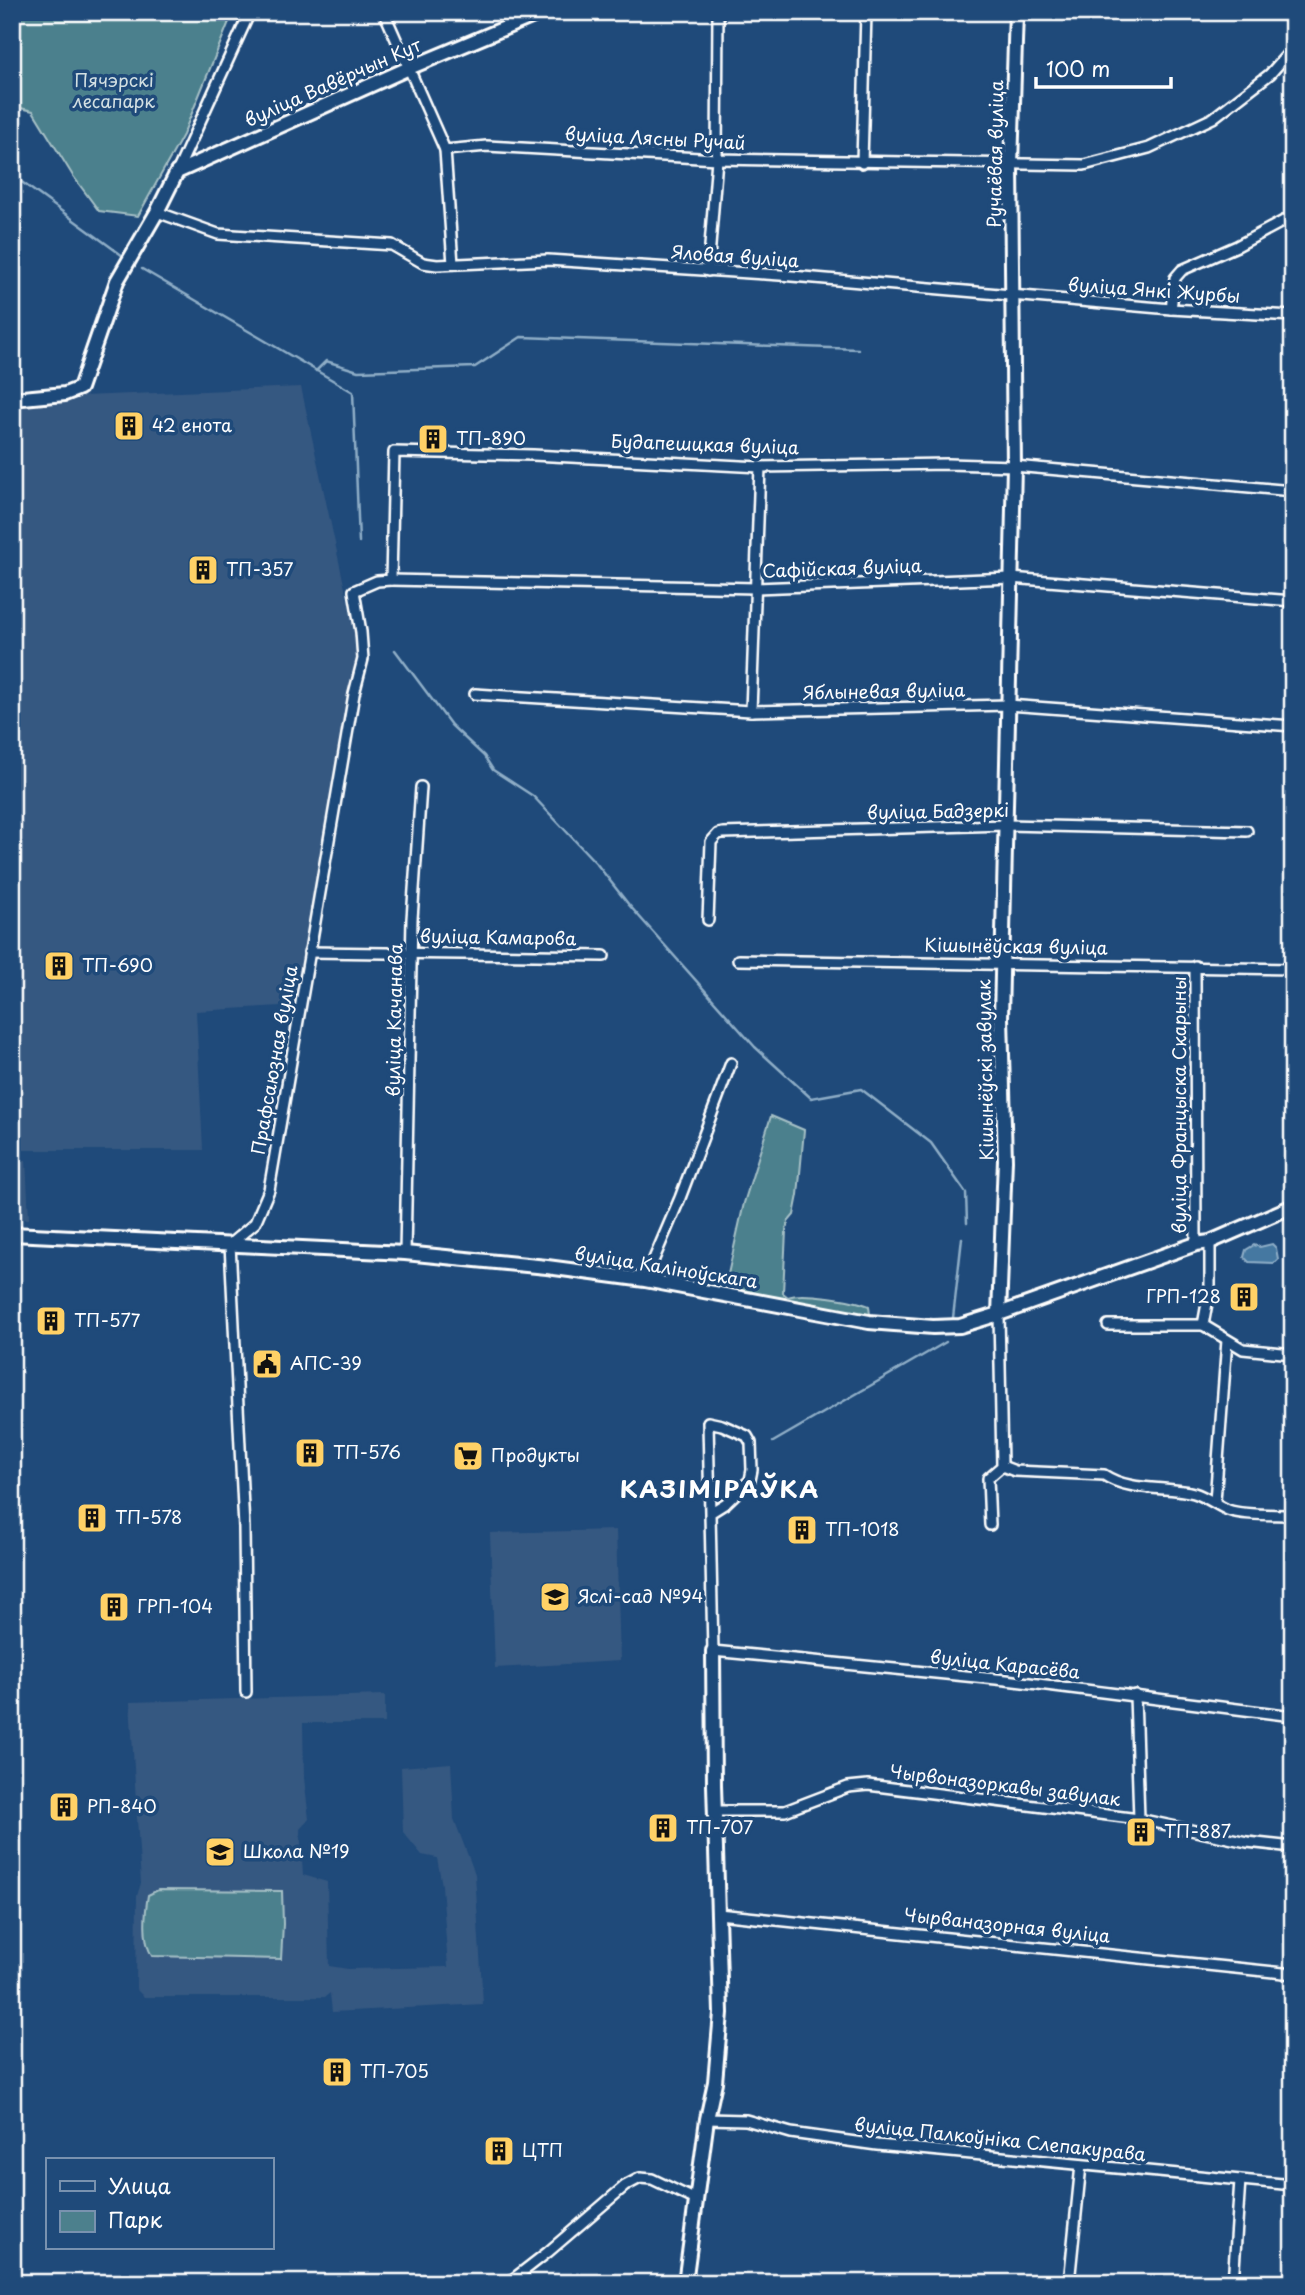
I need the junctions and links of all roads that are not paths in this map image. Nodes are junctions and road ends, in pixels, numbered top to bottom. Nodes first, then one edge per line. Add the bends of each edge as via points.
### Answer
1 (250, 12) edge
2 (384, 12) edge
3 (543, 12) edge
4 (718, 12) edge
5 (866, 12) edge
6 (1016, 12) edge
7 (1293, 48) edge
8 (409, 68) junction
9 (445, 149) junction
10 (717, 159) junction
11 (862, 163) junction
12 (1011, 165) junction
13 (177, 172) junction
14 (157, 212) junction
15 (1293, 216) edge
16 (453, 264) junction
17 (708, 271) junction
18 (1013, 296) junction
19 (1171, 309) junction
20 (1293, 316) edge
21 (12, 399) edge
22 (1014, 466) junction
23 (760, 467) junction
24 (1293, 491) edge
25 (1011, 578) junction
26 (391, 580) junction
27 (756, 588) junction
28 (1293, 600) edge
29 (475, 694) dead end
30 (1008, 705) junction
31 (751, 711) junction
32 (1293, 726) edge
33 (421, 787) dead end
34 (1006, 825) junction
35 (1247, 831) dead end
36 (708, 919) dead end
37 (309, 952) junction
38 (412, 953) junction
39 (604, 956) dead end
40 (738, 960) dead end
41 (1002, 963) junction
42 (1195, 966) junction
43 (1293, 969) edge
44 (731, 1063) dead end
45 (1293, 1206) edge
46 (12, 1234) edge
47 (1203, 1243) junction
48 (230, 1244) junction
49 (405, 1253) junction
50 (645, 1280) junction
51 (999, 1314) junction
52 (1108, 1325) dead end
53 (1203, 1325) junction
54 (1227, 1340) junction
55 (1293, 1354) edge
56 (1002, 1466) junction
57 (1215, 1501) junction
58 (710, 1513) junction
59 (1293, 1515) edge
60 (990, 1525) dead end
61 (713, 1651) junction
62 (246, 1692) dead end
63 (1135, 1695) junction
64 (1293, 1716) edge
65 (716, 1811) junction
66 (1139, 1819) junction
67 (1293, 1847) edge
68 (718, 1914) junction
69 (1293, 1973) edge
70 (707, 2119) junction
71 (1081, 2165) junction
72 (1240, 2180) junction
73 (1293, 2185) edge
74 (696, 2200) junction
75 (508, 2283) edge
76 (685, 2283) edge
77 (1069, 2283) edge
78 (1233, 2283) edge

1 - 13 street
2 - 8 street
3 - 8 street, вуліца Вавёрчын Кут
4 - 10 street
5 - 11 street
6 - 12 street, Ручаёвая вуліца
7 - 12 street, вуліца Лясны Ручай via 1270,74 1213,118 1149,148 1084,165
8 - 9 street
8 - 13 street, вуліца Вавёрчын Кут
9 - 10 street, вуліца Лясны Ручай via 488,146
9 - 16 street
10 - 11 street, вуліца Лясны Ручай
10 - 17 street
11 - 12 street, вуліца Лясны Ручай
12 - 18 street, Ручаёвая вуліца
13 - 14 street
14 - 16 street, Яловая вуліца via 218,234 392,245 424,264
14 - 21 street via 117,281 80,388 65,394
15 - 19 street via 1182,270 1175,278
16 - 17 street, Яловая вуліца via 548,260
17 - 18 street, Яловая вуліца
18 - 19 street, вуліца Янкі Журбы
18 - 22 street, Ручаёвая вуліца
19 - 20 street, вуліца Янкі Журбы
22 - 23 street, Будапешцкая вуліца
22 - 24 street, Будапешцкая вуліца
22 - 25 street
23 - 26 street, Будапешцкая вуліца via 394,452
23 - 27 street
25 - 27 street, Сафійская вуліца
25 - 28 street, Сафійская вуліца
25 - 30 street
26 - 27 street, Сафійская вуліца
26 - 37 street, Прафсаюзная вуліца via 354,591 363,659
27 - 31 street
29 - 31 street, Яблыневая вуліца
30 - 31 street, Яблыневая вуліца
30 - 32 street, Яблыневая вуліца
30 - 34 street
33 - 38 street, вуліца Качанава
34 - 35 street, вуліца Бадзеркі
34 - 36 street, вуліца Бадзеркі via 718,834 711,842
34 - 41 street, Кішынёўскі завулак
37 - 38 street, вуліца Камарова
37 - 48 street, Прафсаюзная вуліца via 269,1190 255,1223
38 - 39 street, вуліца Камарова
38 - 49 street, вуліца Качанава
40 - 41 street, Кішынёўская вуліца
41 - 42 street, Кішынёўская вуліца
41 - 51 street, Кішынёўскі завулак via 1006,1160
42 - 43 street, Кішынёўская вуліца
42 - 47 street, вуліца Францыска Скарыны
44 - 50 street
45 - 47 street, вуліца Каліноўскага
46 - 48 street, вуліца Каліноўскага
47 - 51 street, вуліца Каліноўскага
47 - 53 street, вуліца Францыска Скарыны via 1210,1287
48 - 49 street, вуліца Каліноўскага
48 - 62 street via 244,1528
49 - 50 street, вуліца Каліноўскага
50 - 51 street, вуліца Каліноўскага via 869,1322 960,1326
51 - 56 street
52 - 53 street
53 - 54 street
54 - 55 street via 1243,1349
54 - 57 street
56 - 57 street via 1015,1471 1104,1475 1125,1484 1193,1493
56 - 60 street via 988,1478
57 - 59 street via 1228,1510
58 - 58 street via 708,1422 747,1436 752,1470 750,1480
58 - 61 street
61 - 63 street, вуліца Карасёва
61 - 65 street
63 - 64 street, вуліца Карасёва
63 - 66 street
65 - 66 street, Чырвоназоркавы завулак via 785,1811 848,1787 868,1785
65 - 68 street
66 - 67 street, Чырвоназоркавы завулак
68 - 69 street, Чырваназорная вуліца
68 - 70 street via 721,2013
70 - 71 street, вуліца Палкоўніка Слепакурава via 746,2120 791,2133 877,2145
70 - 74 street
71 - 72 street, вуліца Палкоўніка Слепакурава
71 - 77 street
72 - 73 street, вуліца Палкоўніка Слепакурава
72 - 78 street
74 - 75 street via 640,2178
74 - 76 street

